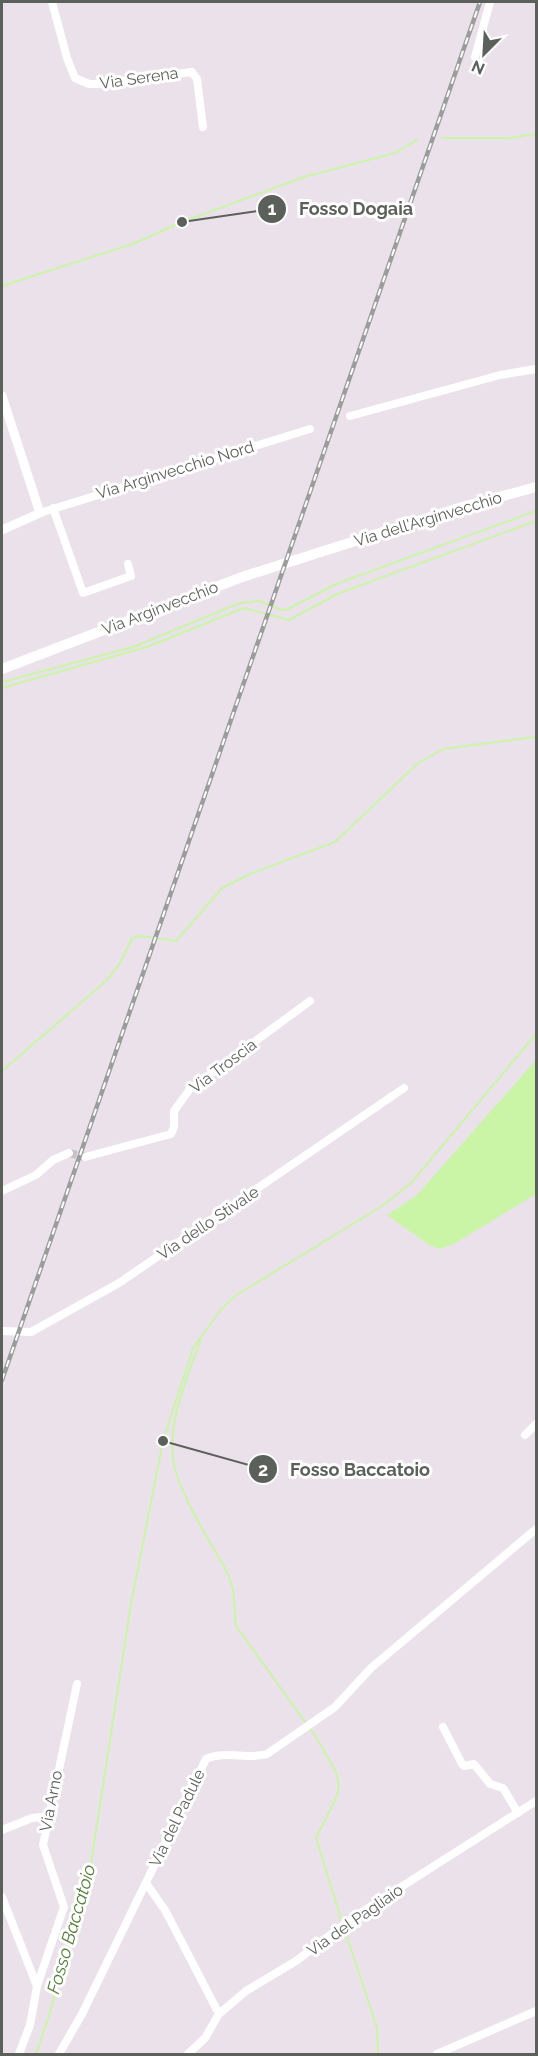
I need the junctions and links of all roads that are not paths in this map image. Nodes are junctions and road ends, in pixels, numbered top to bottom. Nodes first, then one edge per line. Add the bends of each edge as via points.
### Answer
1 (52, 2) edge
2 (490, 2) edge
3 (475, 57) dead end
4 (203, 127) dead end
5 (537, 369) edge
6 (2, 396) edge
7 (350, 416) dead end
8 (310, 429) dead end
9 (537, 487) edge
10 (53, 508) junction
11 (40, 513) junction
12 (2, 530) edge
13 (320, 551) joint
14 (128, 564) dead end
15 (2, 669) edge
16 (310, 1001) dead end
17 (404, 1088) dead end
18 (69, 1153) dead end
19 (85, 1157) tunnel mouth
20 (2, 1191) edge
21 (2, 1331) edge
22 (537, 1424) edge
23 (525, 1435) dead end
24 (537, 1529) edge
25 (77, 1684) dead end
26 (443, 1727) dead end
27 (537, 1801) edge
28 (518, 1813) junction
29 (48, 1816) junction
30 (2, 1830) edge
31 (146, 1883) junction
32 (2, 1897) edge
33 (37, 1986) junction
34 (537, 2011) edge
35 (219, 2014) junction
36 (19, 2055) edge
37 (59, 2055) edge
38 (188, 2055) edge
39 (437, 2055) edge

1 - 4 street, Via Serena via 75,78 98,84 192,72 197,79
2 - 3 street
5 - 7 street via 500,375
6 - 11 street
8 - 10 street, Via Arginvecchio Nord
9 - 13 main road, Via dell'Arginvecchio
10 - 11 street, Via Arginvecchio Nord
10 - 14 street via 83,593 131,576
11 - 12 street
13 - 15 main road, Via Arginvecchio
16 - 19 street, Via Troscia via 190,1089 174,1111 171,1134
17 - 21 street, Via dello Stivale via 119,1283 31,1332
18 - 20 street
22 - 23 street
24 - 31 street, Via del Padule via 379,1662 344,1700 267,1754 206,1759
25 - 29 street, Via Arno
26 - 28 street via 464,1766 474,1764 490,1784 503,1788
27 - 28 street, Via del Pagliaio
28 - 35 street, Via del Pagliaio via 343,1925
29 - 30 street
29 - 33 street, Via Arno via 43,1845 64,1907
31 - 35 street via 165,1910
31 - 37 street, Via del Padule
32 - 33 street
33 - 36 street, Via Arno via 30,2025
34 - 39 street
35 - 38 street, Via del Pagliaio via 205,2038

